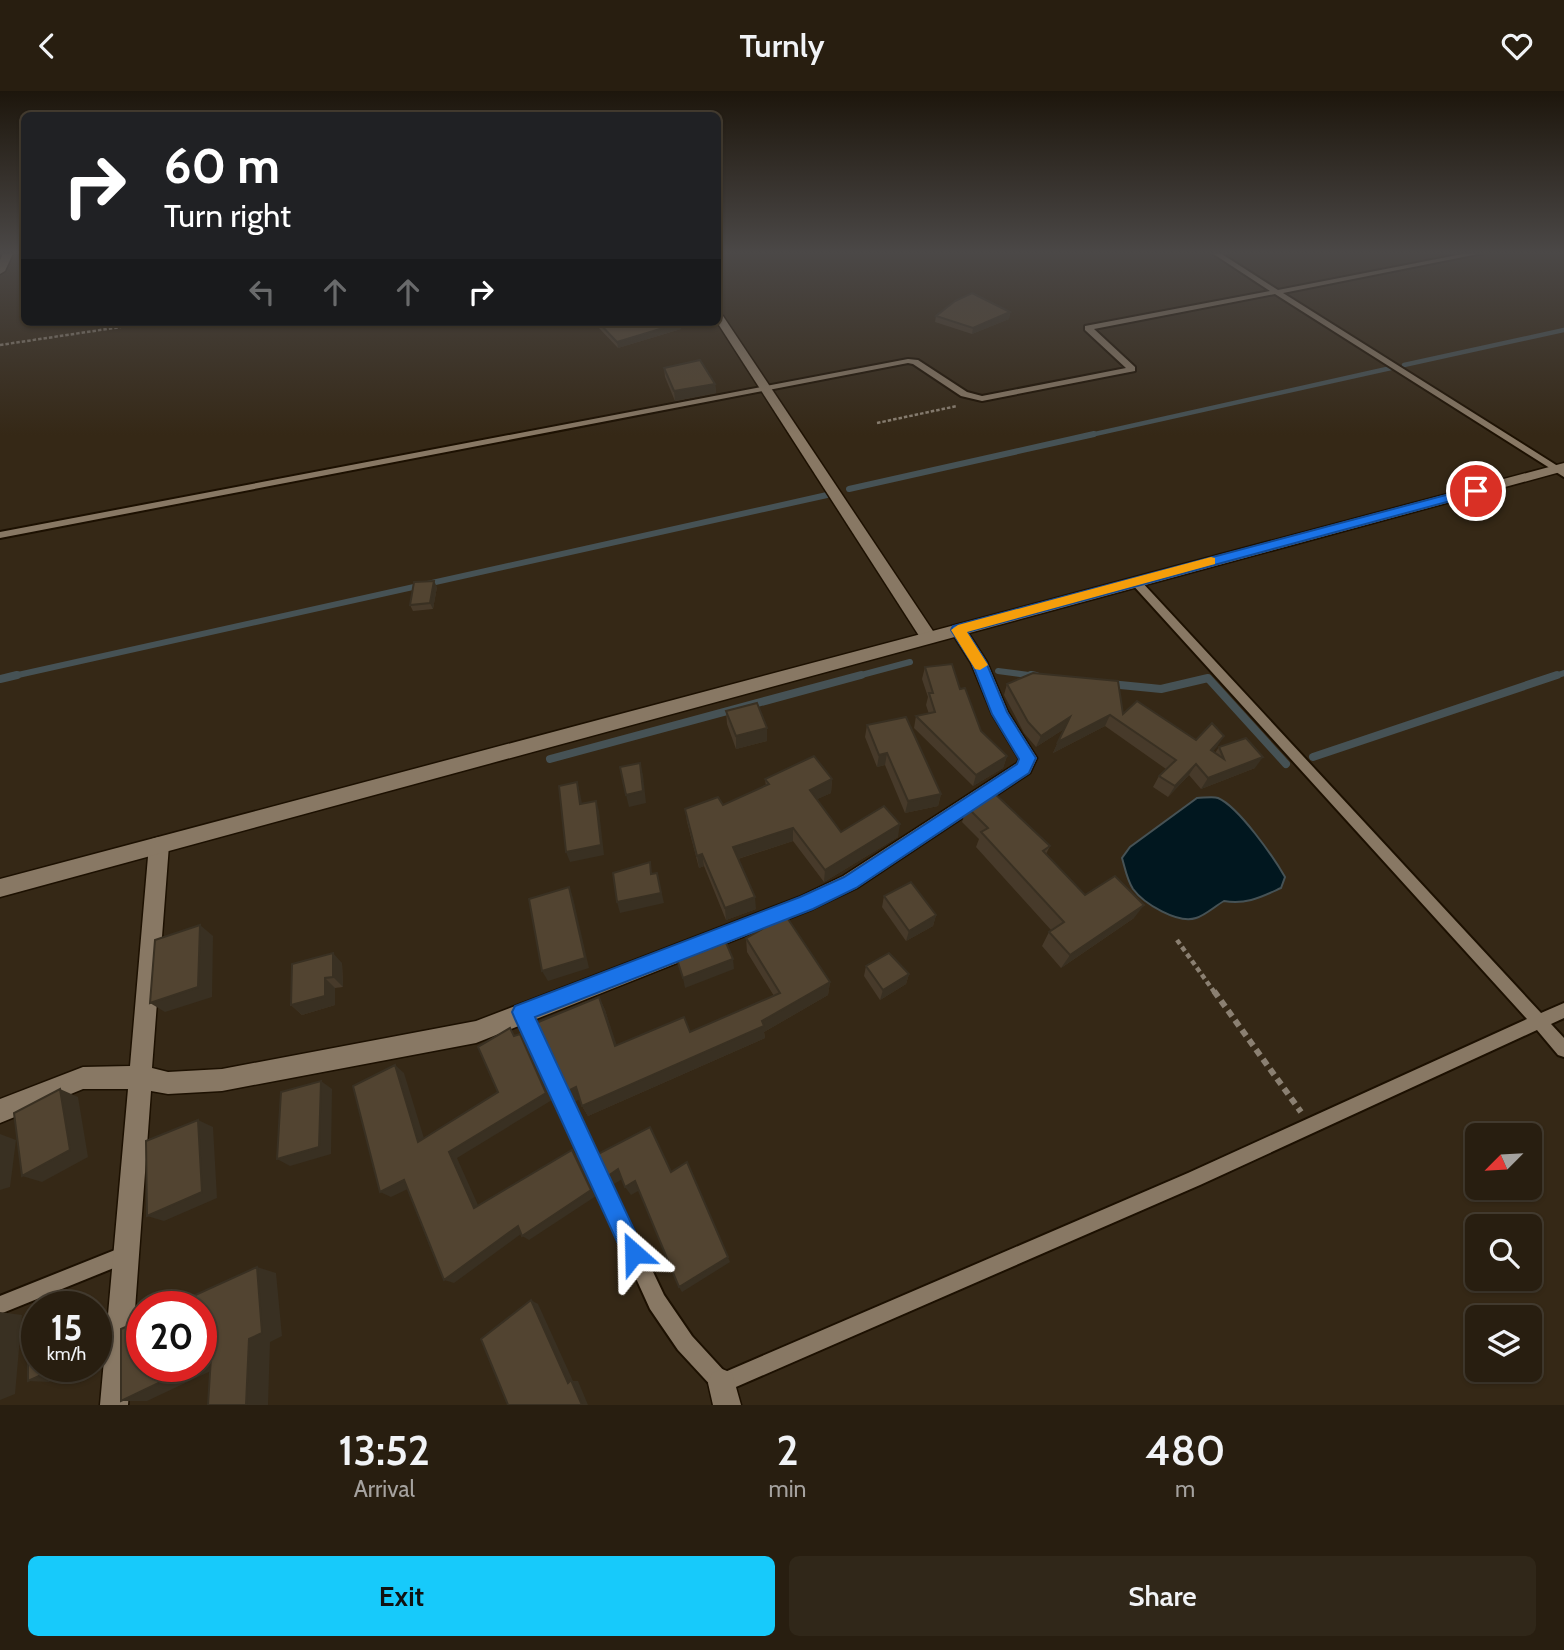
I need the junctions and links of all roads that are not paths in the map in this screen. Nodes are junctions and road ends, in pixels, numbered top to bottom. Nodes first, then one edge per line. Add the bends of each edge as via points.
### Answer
1 (1170, 312) edge
2 (1310, 312) edge
3 (721, 320) edge
4 (767, 387) junction
5 (1562, 470) edge
6 (0, 535) edge
7 (1135, 581) junction
8 (958, 630) junction
9 (929, 638) junction
10 (159, 845) junction
11 (0, 888) edge
12 (1564, 1010) edge
13 (522, 1012) junction
14 (1539, 1022) junction
15 (1564, 1049) edge
16 (141, 1077) junction
17 (0, 1111) edge
18 (125, 1255) junction
19 (0, 1305) edge
20 (724, 1394) edge
21 (114, 1405) edge

1 - 4 lane via 1088,328 1132,369 989,398 964,394 908,361
2 - 5 lane
3 - 4 street
4 - 6 lane
4 - 9 street
5 - 7 street
7 - 8 street
7 - 14 lane
8 - 9 street
8 - 13 street via 1028,758 1024,768 850,882
9 - 10 street
10 - 11 street
10 - 16 street
12 - 14 lane
13 - 16 street via 476,1032 244,1077 168,1083
13 - 20 lane via 657,1302
14 - 15 lane
14 - 20 lane
16 - 17 street via 83,1078
16 - 18 street
18 - 19 lane
18 - 21 street

